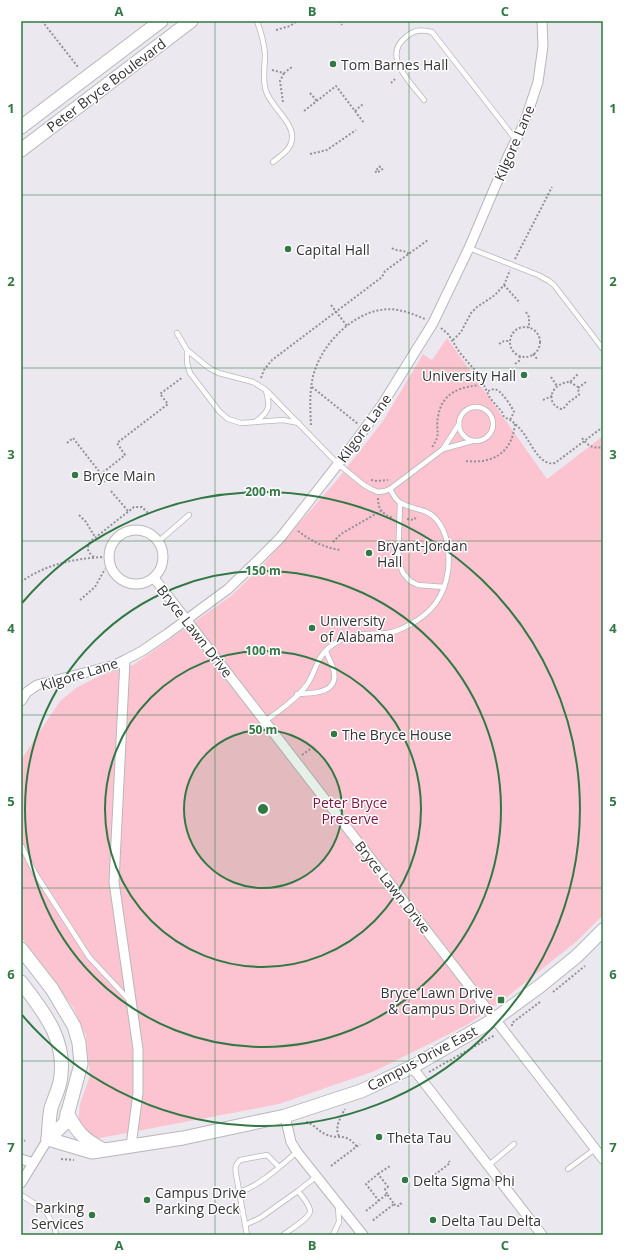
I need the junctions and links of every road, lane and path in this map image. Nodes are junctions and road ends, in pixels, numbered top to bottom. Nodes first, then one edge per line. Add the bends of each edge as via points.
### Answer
1 (42, 21) edge
2 (161, 21) edge
3 (191, 21) edge
4 (257, 21) edge
5 (297, 21) edge
6 (339, 21) edge
7 (542, 21) edge
8 (342, 25) dead end
9 (276, 30) dead end
10 (78, 67) dead end
11 (292, 67) dead end
12 (272, 70) dead end
13 (284, 73) junction
14 (395, 79) dead end
15 (391, 82) dead end
16 (310, 93) dead end
17 (424, 100) dead end
18 (317, 101) junction
19 (283, 102) dead end
20 (363, 104) dead end
21 (355, 110) junction
22 (304, 111) dead end
23 (364, 123) dead end
24 (21, 127) edge
25 (356, 130) dead end
26 (516, 140) junction
27 (21, 150) edge
28 (310, 154) dead end
29 (273, 162) dead end
30 (379, 166) dead end
31 (384, 168) dead end
32 (428, 240) dead end
33 (392, 248) dead end
34 (469, 248) junction
35 (409, 254) junction
36 (504, 285) dead end
37 (520, 303) dead end
38 (331, 305) dead end
39 (336, 312) junction
40 (526, 312) dead end
41 (433, 323) junction
42 (347, 326) junction
43 (530, 328) junction
44 (177, 333) dead end
45 (510, 341) junction
46 (499, 344) dead end
47 (603, 349) edge
48 (187, 350) junction
49 (533, 354) junction
50 (520, 356) junction
51 (538, 360) dead end
52 (515, 364) dead end
53 (579, 373) dead end
54 (183, 377) dead end
55 (551, 377) dead end
56 (261, 378) dead end
57 (570, 382) junction
58 (586, 382) dead end
59 (484, 385) junction
60 (557, 386) junction
61 (312, 387) junction
62 (578, 388) junction
63 (266, 390) junction
64 (488, 392) junction
65 (552, 396) junction
66 (543, 400) dead end
67 (561, 409) junction
68 (563, 412) dead end
69 (510, 420) junction
70 (254, 423) junction
71 (299, 423) junction
72 (359, 424) dead end
73 (459, 424) junction
74 (515, 424) junction
75 (311, 426) dead end
76 (603, 427) edge
77 (583, 439) junction
78 (472, 441) junction
79 (66, 443) dead end
80 (432, 447) dead end
81 (603, 447) edge
82 (443, 449) junction
83 (466, 461) dead end
84 (338, 464) junction
85 (101, 474) junction
86 (368, 479) dead end
87 (390, 479) dead end
88 (105, 482) dead end
89 (390, 489) junction
90 (111, 490) dead end
91 (400, 503) junction
92 (381, 511) dead end
93 (129, 512) junction
94 (148, 513) dead end
95 (79, 515) dead end
96 (189, 515) dead end
97 (290, 525) junction
98 (95, 537) junction
99 (159, 541) junction
100 (333, 542) dead end
101 (341, 550) dead end
102 (94, 557) junction
103 (103, 557) dead end
104 (105, 569) dead end
105 (154, 578) junction
106 (21, 582) edge
107 (444, 586) junction
108 (80, 600) dead end
109 (186, 620) junction
110 (326, 651) junction
111 (125, 660) junction
112 (24, 694) edge
113 (298, 694) junction
114 (21, 701) edge
115 (265, 721) junction
116 (312, 747) dead end
117 (295, 760) junction
118 (21, 845) edge
119 (603, 930) edge
120 (21, 949) edge
121 (21, 982) edge
122 (131, 1002) junction
123 (495, 1019) junction
124 (412, 1066) junction
125 (345, 1108) dead end
126 (67, 1113) junction
127 (285, 1116) junction
128 (305, 1121) dead end
129 (340, 1137) junction
130 (21, 1138) edge
131 (48, 1139) junction
132 (25, 1141) dead end
133 (360, 1144) dead end
134 (514, 1144) dead end
135 (132, 1146) junction
136 (357, 1147) junction
137 (595, 1149) junction
138 (103, 1150) junction
139 (297, 1152) junction
140 (21, 1159) edge
141 (603, 1159) edge
142 (449, 1161) dead end
143 (33, 1163) junction
144 (489, 1165) junction
145 (331, 1166) dead end
146 (390, 1166) dead end
147 (279, 1167) junction
148 (568, 1169) dead end
149 (378, 1174) junction
150 (317, 1176) junction
151 (21, 1183) edge
152 (419, 1187) dead end
153 (298, 1191) junction
154 (240, 1192) junction
155 (387, 1194) junction
156 (21, 1195) edge
157 (379, 1201) junction
158 (337, 1202) junction
159 (399, 1202) dead end
160 (394, 1204) junction
161 (366, 1211) dead end
162 (372, 1221) dead end
163 (245, 1225) junction
164 (56, 1235) edge
165 (247, 1235) edge
166 (283, 1235) edge
167 (333, 1235) edge
168 (363, 1235) edge
169 (542, 1235) edge

1 - 10 path
2 - 24 street, Peter Bryce Boulevard
3 - 27 street, Peter Bryce Boulevard
4 - 29 lane via 264,40 263,78 266,92 289,126 292,135 289,148
5 - 9 path
6 - 8 path
7 - 26 street, Kilgore Lane via 543,46 538,82
11 - 13 path
12 - 13 path
13 - 19 path via 280,80
14 - 15 path
16 - 18 path
17 - 26 lane via 396,62 397,50 402,40 411,32 422,30 432,32
18 - 21 path via 336,86
18 - 22 path
20 - 21 path
21 - 23 path
25 - 28 path via 327,150
26 - 34 street, Kilgore Lane
30 - 31 path via 375,171 377,173
32 - 35 path
33 - 35 path
34 - 41 street, Kilgore Lane
34 - 47 lane via 549,281
35 - 39 path
36 - 37 path
38 - 39 path
39 - 42 path
39 - 56 path via 272,360
40 - 43 path
41 - 42 path via 394,309 369,314
41 - 59 path via 448,334
41 - 84 street, Kilgore Lane via 382,405
42 - 61 path via 321,356 315,368
43 - 45 path via 515,330
43 - 49 path via 539,338 539,348
44 - 48 lane
45 - 46 path
45 - 50 path via 511,349
48 - 63 lane via 209,368 253,382
48 - 70 lane via 186,363 190,372 218,411 228,419
49 - 50 path via 528,357
49 - 51 path
50 - 52 path
53 - 57 path
54 - 85 path via 160,394 168,404 117,443 126,455
55 - 60 path
57 - 60 path
57 - 62 path
58 - 62 path
59 - 64 path
59 - 80 path via 470,385 457,389 445,401 438,417 436,442
60 - 65 path
61 - 72 path
61 - 75 path
62 - 67 path via 579,395
63 - 70 lane via 268,410
63 - 71 lane
64 - 69 path via 504,417
64 - 69 path via 493,389 500,391 514,412
65 - 66 path
65 - 67 path via 553,403
67 - 68 path
69 - 74 path
70 - 71 lane via 283,420
71 - 84 lane
73 - 78 lane via 463,435
73 - 78 lane via 462,414 470,407 481,407 490,412 494,423 491,433 483,440
73 - 82 lane
74 - 77 path via 542,459 551,464 556,463
74 - 83 path via 507,448 499,455 478,462
76 - 77 path
77 - 81 path via 592,447
78 - 82 lane
79 - 85 path via 73,438
82 - 89 lane
84 - 89 lane via 371,490 381,492
84 - 97 street, Kilgore Lane
85 - 88 path
86 - 87 path
89 - 91 lane
90 - 93 path
91 - 107 lane via 432,515 443,529 449,562
91 - 107 lane via 398,560 403,573 418,585
92 - 100 path via 341,534
93 - 94 path via 138,506
93 - 98 path
95 - 98 path
96 - 99 lane
97 - 101 path via 330,549
97 - 109 street, Kilgore Lane via 228,589
98 - 102 path via 87,548
99 - 105 street via 163,560
99 - 105 street via 144,531 130,531 118,537 109,554 113,571 127,583 146,583
102 - 103 path
102 - 106 path via 61,563
104 - 108 path via 95,587
105 - 109 street, Bryce Lawn Drive
107 - 110 lane via 437,601 420,619 400,630 388,633 348,636
109 - 111 street, Kilgore Lane
109 - 115 street, Bryce Lawn Drive
110 - 113 lane via 316,664 307,685
110 - 113 lane via 334,670 335,678 332,685 326,690
111 - 112 street, Kilgore Lane via 115,665 37,685
111 - 122 street via 114,882
112 - 114 street, Kilgore Lane
113 - 115 lane
115 - 117 street, Bryce Lawn Drive
116 - 117 path
117 - 123 street, Bryce Lawn Drive
118 - 122 lane via 89,957
119 - 123 street, Campus Drive East via 577,956
120 - 126 street via 52,989 74,1026 79,1043 82,1064
121 - 131 street via 48,1019 55,1033 61,1058 60,1082 51,1110
122 - 135 street via 138,1049 138,1093
123 - 124 street, Campus Drive East
123 - 137 street, Bryce Lawn Drive
124 - 127 street, Campus Drive East via 361,1091
124 - 144 street
125 - 129 path via 338,1122 337,1130
126 - 131 street via 64,1122
126 - 138 street via 87,1141
127 - 135 street, Campus Drive East
127 - 139 street via 291,1142
128 - 129 path via 326,1135
129 - 136 path via 352,1139
130 - 132 path
131 - 138 street, Campus Drive East via 92,1152
131 - 143 street
133 - 136 path
134 - 144 lane
135 - 138 street, Campus Drive East
136 - 145 path
137 - 141 street, Bryce Lawn Drive
137 - 148 lane
139 - 147 lane
139 - 150 street
140 - 143 street
142 - 152 path via 450,1163
143 - 151 street
144 - 169 street
146 - 149 path
147 - 154 lane via 249,1189
147 - 154 lane via 267,1155 240,1160 235,1167
149 - 155 path via 388,1188 385,1189
149 - 157 path via 366,1184
150 - 153 lane
150 - 158 street
153 - 163 lane via 260,1218
153 - 166 lane via 310,1213
154 - 163 lane
155 - 157 path
155 - 160 path
156 - 164 lane via 46,1211
157 - 161 path
158 - 167 lane via 339,1222
158 - 168 street
159 - 160 path via 401,1204 398,1206
160 - 162 path
163 - 165 lane

